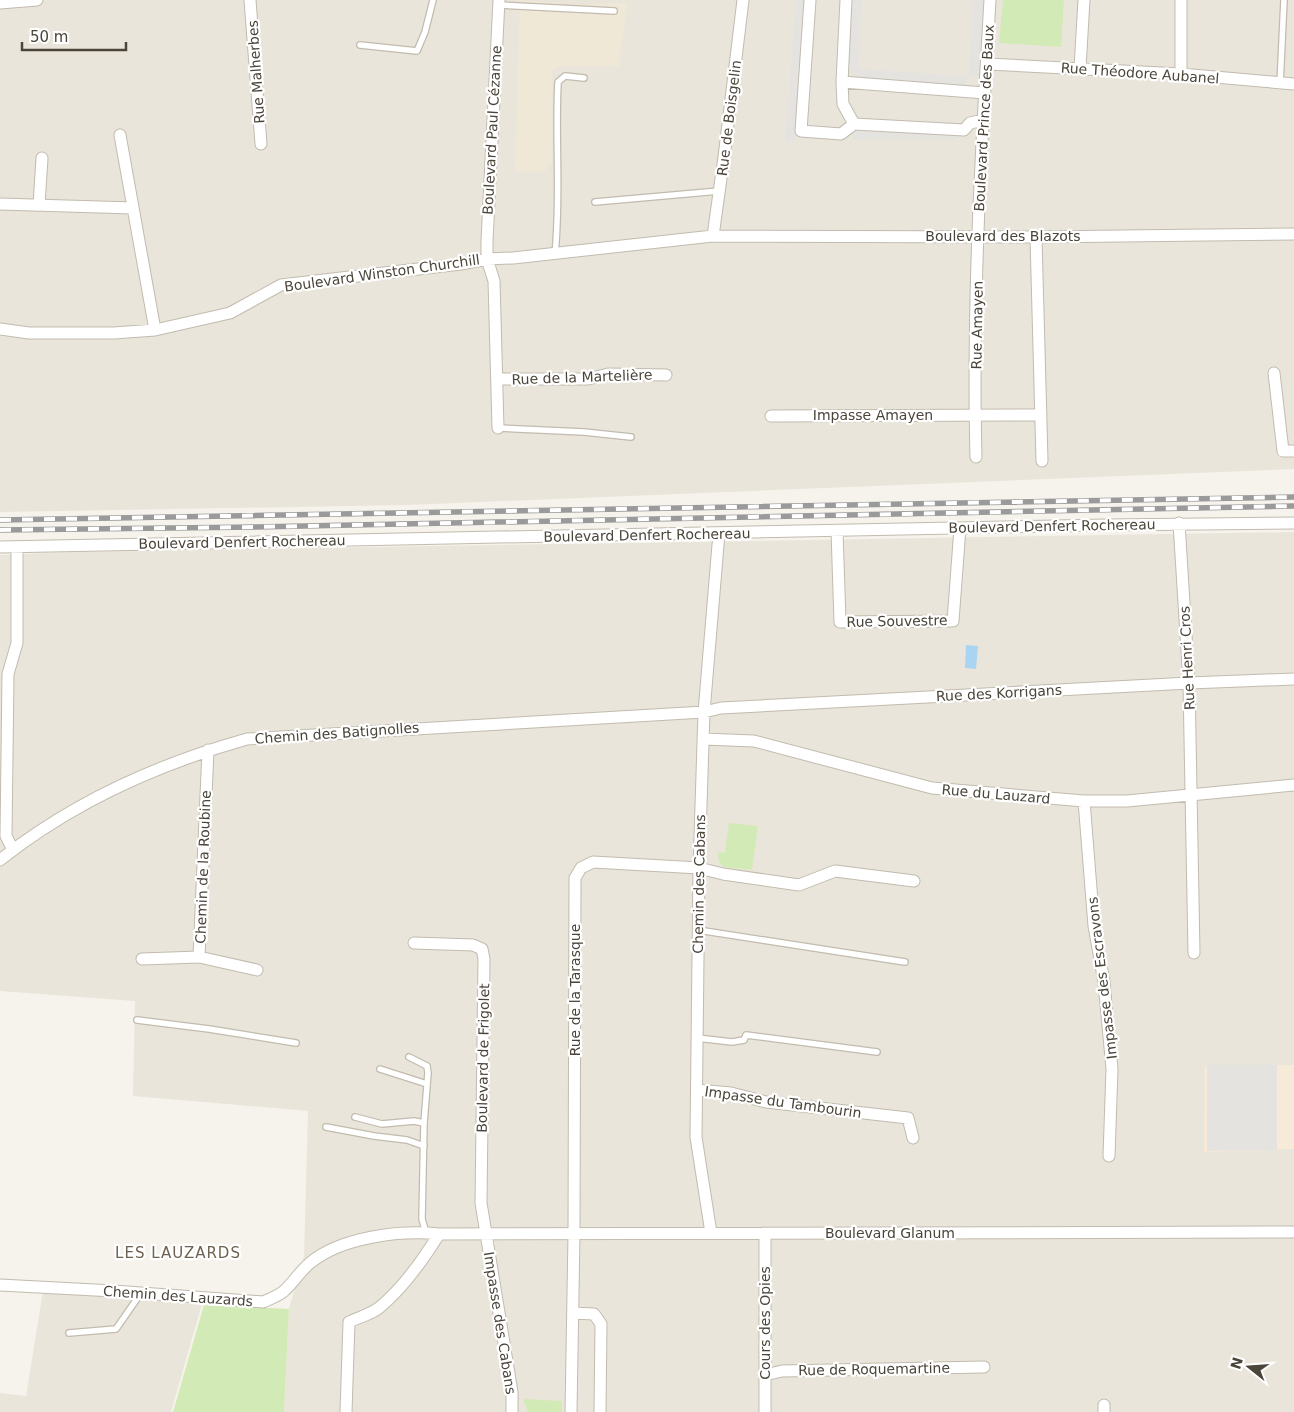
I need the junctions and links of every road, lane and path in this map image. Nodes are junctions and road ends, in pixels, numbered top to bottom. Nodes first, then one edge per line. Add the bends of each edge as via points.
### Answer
1 (37, 0) edge
2 (250, 0) edge
3 (433, 0) edge
4 (743, 0) edge
5 (810, 0) edge
6 (846, 0) edge
7 (990, 0) edge
8 (1084, 0) edge
9 (1181, 0) edge
10 (1284, 0) edge
11 (0, 3) edge
12 (499, 3) edge
13 (614, 11) dead end
14 (360, 45) dead end
15 (987, 64) junction
16 (1080, 68) junction
17 (1181, 74) junction
18 (584, 78) dead end
19 (842, 82) junction
20 (1280, 84) junction
21 (1294, 84) edge
22 (985, 93) junction
23 (984, 120) junction
24 (854, 124) junction
25 (120, 135) dead end
26 (261, 144) dead end
27 (42, 158) dead end
28 (719, 191) junction
29 (594, 202) dead end
30 (0, 204) edge
31 (39, 205) junction
32 (133, 208) junction
33 (1294, 234) edge
34 (713, 236) junction
35 (978, 236) junction
36 (1036, 237) junction
37 (555, 254) junction
38 (487, 259) junction
39 (0, 329) edge
40 (155, 330) junction
41 (1274, 373) dead end
42 (666, 375) dead end
43 (497, 380) junction
44 (975, 414) junction
45 (1041, 415) junction
46 (771, 416) dead end
47 (498, 428) joint
48 (631, 437) dead end
49 (1294, 451) edge
50 (976, 457) dead end
51 (1042, 461) dead end
52 (1179, 523) junction
53 (1294, 523) edge
54 (960, 528) junction
55 (836, 531) junction
56 (719, 533) junction
57 (0, 547) edge
58 (17, 547) junction
59 (1294, 679) edge
60 (1189, 683) junction
61 (704, 712) junction
62 (703, 739) junction
63 (208, 750) junction
64 (1294, 785) edge
65 (1192, 794) junction
66 (1084, 801) junction
67 (13, 850) junction
68 (0, 860) edge
69 (699, 868) junction
70 (914, 881) dead end
71 (698, 930) junction
72 (414, 944) dead end
73 (1194, 953) dead end
74 (199, 957) junction
75 (142, 959) dead end
76 (905, 962) dead end
77 (257, 970) dead end
78 (137, 1020) dead end
79 (697, 1038) junction
80 (296, 1044) dead end
81 (877, 1052) dead end
82 (409, 1057) dead end
83 (380, 1069) dead end
84 (427, 1084) junction
85 (697, 1090) junction
86 (354, 1117) dead end
87 (424, 1122) junction
88 (326, 1127) dead end
89 (913, 1138) dead end
90 (424, 1146) junction
91 (1109, 1156) dead end
92 (1294, 1232) edge
93 (426, 1233) junction
94 (711, 1233) junction
95 (765, 1233) junction
96 (440, 1234) junction
97 (485, 1234) junction
98 (574, 1234) junction
99 (0, 1285) edge
100 (141, 1293) junction
101 (573, 1313) junction
102 (69, 1333) dead end
103 (984, 1367) dead end
104 (765, 1375) junction
105 (346, 1412) edge
106 (512, 1412) edge
107 (571, 1412) edge
108 (600, 1412) edge
109 (765, 1412) edge

1 - 11 street
2 - 26 street, Rue Malherbes
3 - 14 lane via 417,51
4 - 28 street, Rue de Boisgelin
5 - 24 street via 801,131 840,134
6 - 19 street
7 - 15 street, Boulevard Prince des Baux
8 - 16 street
9 - 17 street
10 - 20 lane
12 - 13 lane
12 - 38 street, Boulevard Paul Cézanne
15 - 16 street, Rue Théodore Aubanel
15 - 22 street, Boulevard Prince des Baux
16 - 17 street, Rue Théodore Aubanel
17 - 20 street, Rue Théodore Aubanel
18 - 37 lane via 565,76 558,82
19 - 22 street
19 - 24 street via 843,104
20 - 21 street, Rue Théodore Aubanel
22 - 23 street, Boulevard Prince des Baux
23 - 24 street via 970,122 964,130
23 - 35 street, Boulevard Prince des Baux
25 - 32 street
27 - 31 street
28 - 29 lane
28 - 34 street, Rue de Boisgelin
30 - 31 street
31 - 32 street
32 - 40 street
33 - 36 street, Boulevard des Blazots
34 - 35 street, Boulevard des Blazots
34 - 37 street, Boulevard Winston Churchill
35 - 36 street, Boulevard des Blazots
35 - 44 street, Rue Amayen
36 - 45 street
37 - 38 street, Boulevard Winston Churchill
38 - 40 street, Boulevard Winston Churchill via 281,285 230,313
38 - 43 street, Rue de la Martelière via 494,281
39 - 40 street, Boulevard Winston Churchill via 29,333
41 - 49 street via 1283,451
42 - 43 street, Rue de la Martelière via 608,374 588,379
43 - 47 street, Rue de la Martelière
44 - 45 street
44 - 46 street, Impasse Amayen
44 - 50 street, Rue Amayen
45 - 51 street
47 - 48 lane
52 - 53 street, Boulevard Denfert Rochereau
52 - 54 street, Boulevard Denfert Rochereau
52 - 60 street, Rue Henri Cros
54 - 55 street, Boulevard Denfert Rochereau
54 - 55 street, Rue Souvestre via 953,622 840,622
55 - 56 street, Boulevard Denfert Rochereau
56 - 58 street, Boulevard Denfert Rochereau
56 - 61 street, Chemin des Cabans
57 - 58 street, Boulevard Denfert Rochereau
58 - 67 street via 17,643 8,674 6,836
59 - 60 street, Rue des Korrigans
60 - 61 street, Rue des Korrigans
60 - 65 street, Rue Henri Cros
61 - 62 street, Chemin des Cabans
61 - 63 street, Chemin des Batignolles via 247,739
62 - 66 street, Rue du Lauzard via 754,741 932,788
62 - 69 street, Chemin des Cabans
63 - 67 street, Chemin des Batignolles via 121,784 71,811
63 - 74 street, Chemin de la Roubine
64 - 65 street, Rue du Lauzard
65 - 66 street, Rue du Lauzard via 1128,801
65 - 73 street, Rue Henri Cros
66 - 91 street, Impasse des Escravons via 1094,926 1104,982 1112,1069
67 - 68 street, Chemin des Batignolles
69 - 70 street, Rue de la Tarasque via 799,885 835,871
69 - 71 street, Chemin des Cabans
69 - 98 street, Rue de la Tarasque via 593,862 581,868 575,878
71 - 76 lane
71 - 79 street, Chemin des Cabans
72 - 97 street, Boulevard de Frigolet via 473,945 482,949 481,1203
74 - 75 street, Chemin de la Roubine
74 - 77 street
78 - 80 lane
79 - 81 lane via 732,1042 744,1040 746,1035
79 - 85 street, Chemin des Cabans
82 - 84 lane via 427,1066
83 - 84 lane
84 - 87 lane
85 - 89 street, Impasse du Tambourin via 730,1093 766,1102 908,1118
85 - 94 street, Chemin des Cabans via 696,1137
86 - 87 lane via 382,1124
87 - 90 lane
88 - 90 lane via 407,1140
90 - 93 lane via 422,1219
92 - 95 street, Boulevard Glanum
93 - 96 street, Chemin des Lauzards
93 - 100 street, Chemin des Lauzards via 382,1236 324,1252 283,1292 263,1302
94 - 95 street, Boulevard Glanum
94 - 98 street, Boulevard Glanum
95 - 104 street, Cours des Opies
96 - 97 street, Chemin des Lauzards
96 - 105 street via 425,1258 379,1308 349,1322
97 - 98 street, Boulevard Glanum
97 - 106 street, Impasse des Cabans via 512,1392
98 - 101 street, Rue de la Tarasque
99 - 100 street, Chemin des Lauzards
100 - 102 lane via 116,1329
101 - 107 street, Rue de la Tarasque
101 - 108 street via 594,1314 601,1324
103 - 104 street, Rue de Roquemartine via 782,1371
104 - 109 street, Cours des Opies

